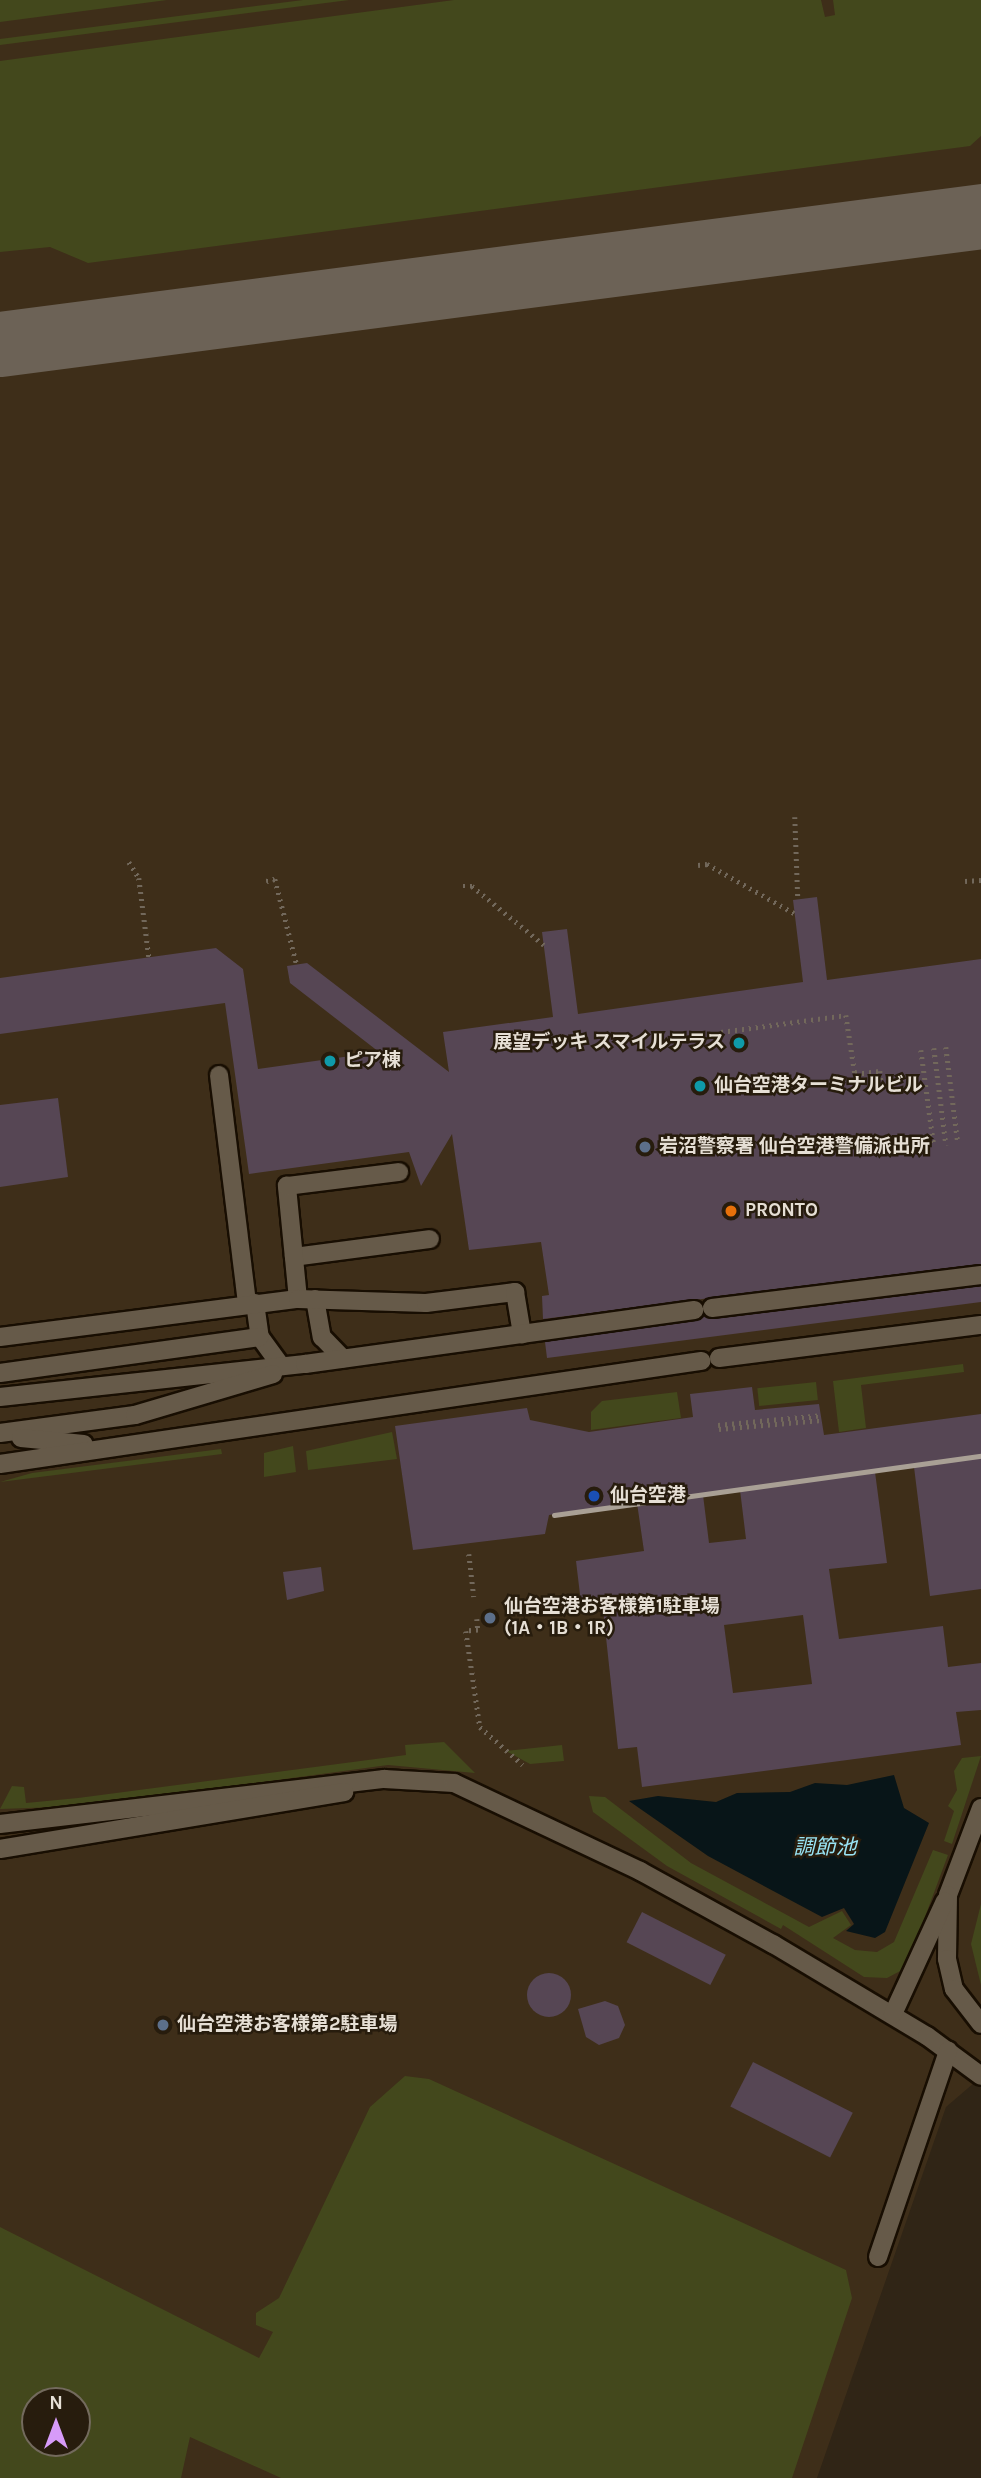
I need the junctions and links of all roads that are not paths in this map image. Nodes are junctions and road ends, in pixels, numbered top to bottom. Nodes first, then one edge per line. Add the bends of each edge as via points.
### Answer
1 (219, 1075) dead end
2 (399, 1172) dead end
3 (430, 1239) dead end
4 (294, 1256) junction
5 (981, 1275) edge
6 (307, 1298) junction
7 (251, 1303) junction
8 (981, 1325) edge
9 (522, 1334) junction
10 (0, 1337) edge
11 (260, 1337) junction
12 (343, 1359) junction
13 (305, 1364) junction
14 (281, 1366) junction
15 (0, 1373) edge
16 (0, 1397) edge
17 (0, 1434) edge
18 (107, 1446) junction
19 (0, 1464) edge
20 (384, 1779) junction
21 (981, 1808) edge
22 (0, 1824) edge
23 (0, 1849) edge
24 (948, 1895) junction
25 (893, 2014) junction
26 (981, 2024) edge
27 (948, 2051) junction
28 (981, 2076) edge
29 (878, 2257) dead end

1 - 7 street
2 - 4 street via 287,1186
3 - 4 street
4 - 6 street
5 - 9 street
6 - 7 street
6 - 9 street via 426,1303 515,1293
6 - 12 street via 322,1337
7 - 10 street
7 - 11 street
8 - 18 street
9 - 12 street
11 - 14 street
11 - 15 street
12 - 13 street
13 - 14 street
13 - 17 street via 135,1415
14 - 16 street
17 - 18 street
18 - 19 street
20 - 22 street
20 - 23 street via 313,1802
20 - 25 street via 454,1783 479,1792 639,1871
21 - 24 street
24 - 25 street
24 - 26 street via 954,1989
25 - 27 street
27 - 28 street
27 - 29 street

